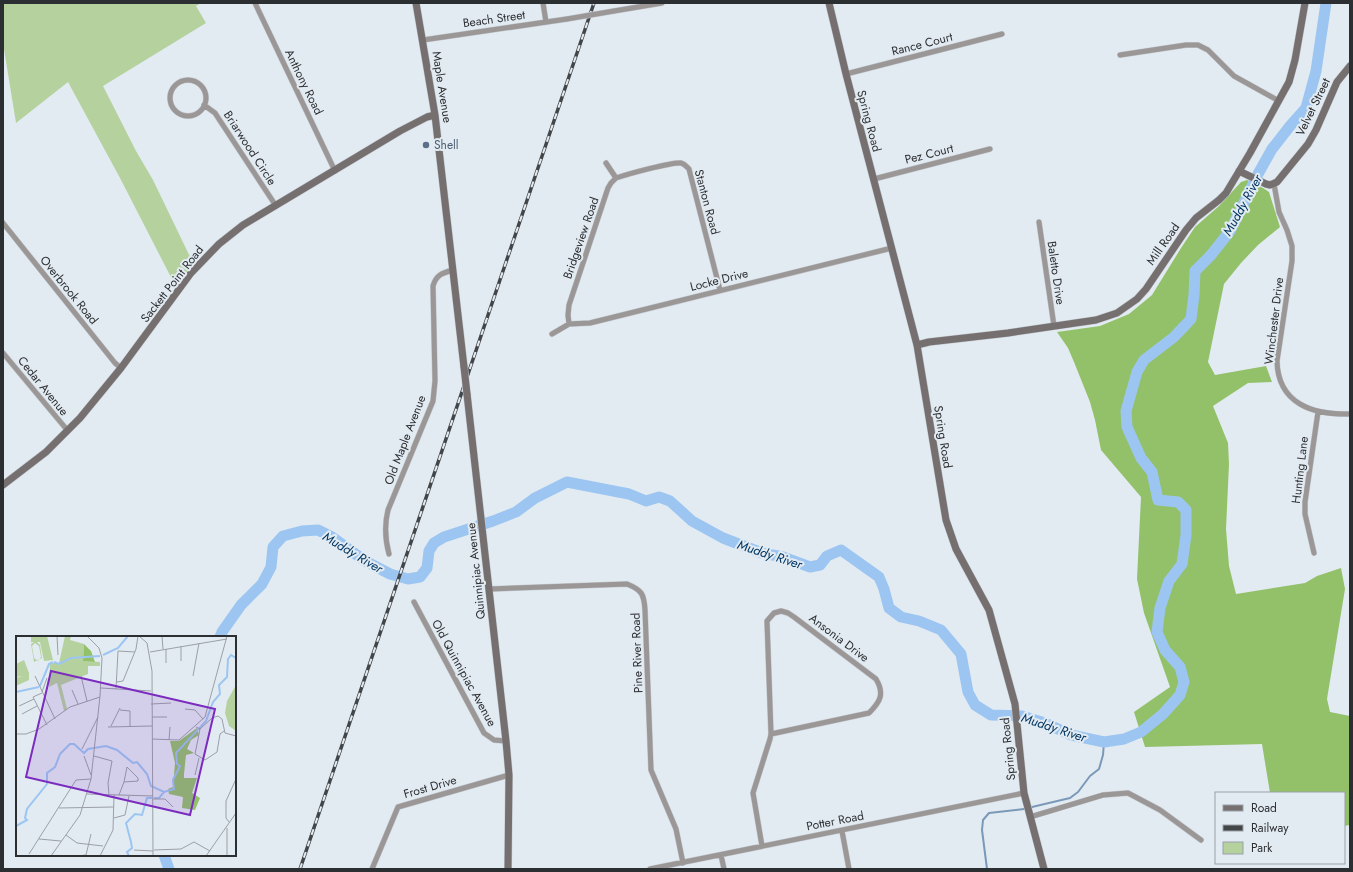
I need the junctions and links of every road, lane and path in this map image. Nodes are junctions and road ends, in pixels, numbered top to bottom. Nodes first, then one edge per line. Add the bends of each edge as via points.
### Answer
1 (254, 3) edge
2 (416, 3) edge
3 (543, 3) edge
4 (662, 3) edge
5 (830, 3) edge
6 (1305, 3) edge
7 (546, 22) junction
8 (1002, 34) dead end
9 (423, 40) junction
10 (1120, 55) dead end
11 (1350, 66) edge
12 (846, 74) junction
13 (1279, 101) junction
14 (204, 105) junction
15 (435, 115) junction
16 (990, 149) dead end
17 (606, 163) dead end
18 (335, 170) junction
19 (1239, 172) junction
20 (616, 178) junction
21 (874, 179) junction
22 (1274, 184) junction
23 (276, 206) junction
24 (1039, 222) dead end
25 (3, 223) edge
26 (892, 248) junction
27 (453, 270) junction
28 (720, 290) junction
29 (569, 324) junction
30 (1054, 326) junction
31 (552, 334) dead end
32 (917, 345) junction
33 (3, 353) edge
34 (121, 368) junction
35 (1318, 412) junction
36 (1350, 414) edge
37 (68, 431) junction
38 (3, 485) edge
39 (1314, 553) dead end
40 (389, 554) dead end
41 (490, 589) junction
42 (414, 602) dead end
43 (771, 734) junction
44 (506, 741) junction
45 (509, 775) junction
46 (1024, 793) junction
47 (1030, 817) junction
48 (842, 831) junction
49 (1201, 840) dead end
50 (762, 846) junction
51 (721, 854) junction
52 (683, 863) junction
53 (372, 869) edge
54 (508, 869) edge
55 (650, 869) edge
56 (724, 869) edge
57 (849, 869) edge
58 (1044, 869) edge

1 - 18 street, Anthony Road
2 - 9 street, Maple Avenue
3 - 7 street
4 - 7 street, Beach Street, bridge
5 - 12 street, Spring Road
6 - 13 street, Mill Road via 1293,68
7 - 9 street, Beach Street
8 - 12 street, Rance Court
9 - 15 street, Maple Avenue
10 - 13 street via 1198,45 1208,50 1234,76
11 - 22 street, Velvet Street via 1337,82 1308,144
12 - 21 street, Spring Road
13 - 19 street, Mill Road
14 - 14 street via 205,94 194,82 177,84 170,93 171,105 179,114 197,114
14 - 23 street, Briarwood Circle via 215,113
15 - 18 street, Sackett Point Road via 400,131
15 - 27 street, Maple Avenue
16 - 21 street, Pez Court
17 - 20 street
18 - 23 street, Sackett Point Road
19 - 22 street via 1261,182
19 - 30 street, Mill Road via 1219,200 1196,218 1186,230 1138,298 1117,313 1104,318
20 - 28 street, Stanton Road via 670,164 684,164 689,169
20 - 29 street, Bridgeview Road via 608,188 569,305
21 - 26 street, Spring Road
22 - 35 street, Winchester Drive via 1279,212 1292,246 1277,372 1288,394 1297,403
23 - 34 street, Sackett Point Road via 228,235 207,255
24 - 30 street, Baletto Drive
25 - 34 street, Overbrook Road
26 - 28 street, Locke Drive
26 - 32 street, Spring Road
27 - 40 street, Old Maple Avenue via 438,276 433,286 433,401 388,510 385,537
27 - 41 street, Quinnipiac Avenue, bridge
28 - 29 street, Locke Drive via 590,323
29 - 31 street, Locke Drive
30 - 32 street, Mill Road
32 - 46 street, Spring Road via 946,520 956,549 989,610 1015,710
33 - 37 street, Cedar Avenue
34 - 37 street, Sackett Point Road
35 - 36 street, Winchester Drive
35 - 39 street, Hunting Lane via 1305,502 1305,514
37 - 38 street, Sackett Point Road via 46,452
41 - 44 street, Quinnipiac Avenue
41 - 52 street, Pine River Road via 627,584 643,594 651,770 676,829
42 - 44 street, Old Quinnipiac Avenue via 484,733 494,740
43 - 43 street, Ansonia Drive via 767,621 774,613 781,612 794,617 876,679 881,693 879,703 869,713
43 - 50 street, Ansonia Drive via 753,793
44 - 45 street, Quinnipiac Avenue
45 - 53 street, Frost Drive via 398,807
45 - 54 street, Quinnipiac Avenue
46 - 47 street, Spring Road
46 - 48 street, Potter Road
47 - 49 street via 1103,795 1128,793 1160,810
47 - 58 street, Spring Road
48 - 50 street, Potter Road
48 - 57 street
50 - 51 street, Potter Road
51 - 52 street, Potter Road
51 - 56 street
52 - 55 street, Potter Road

